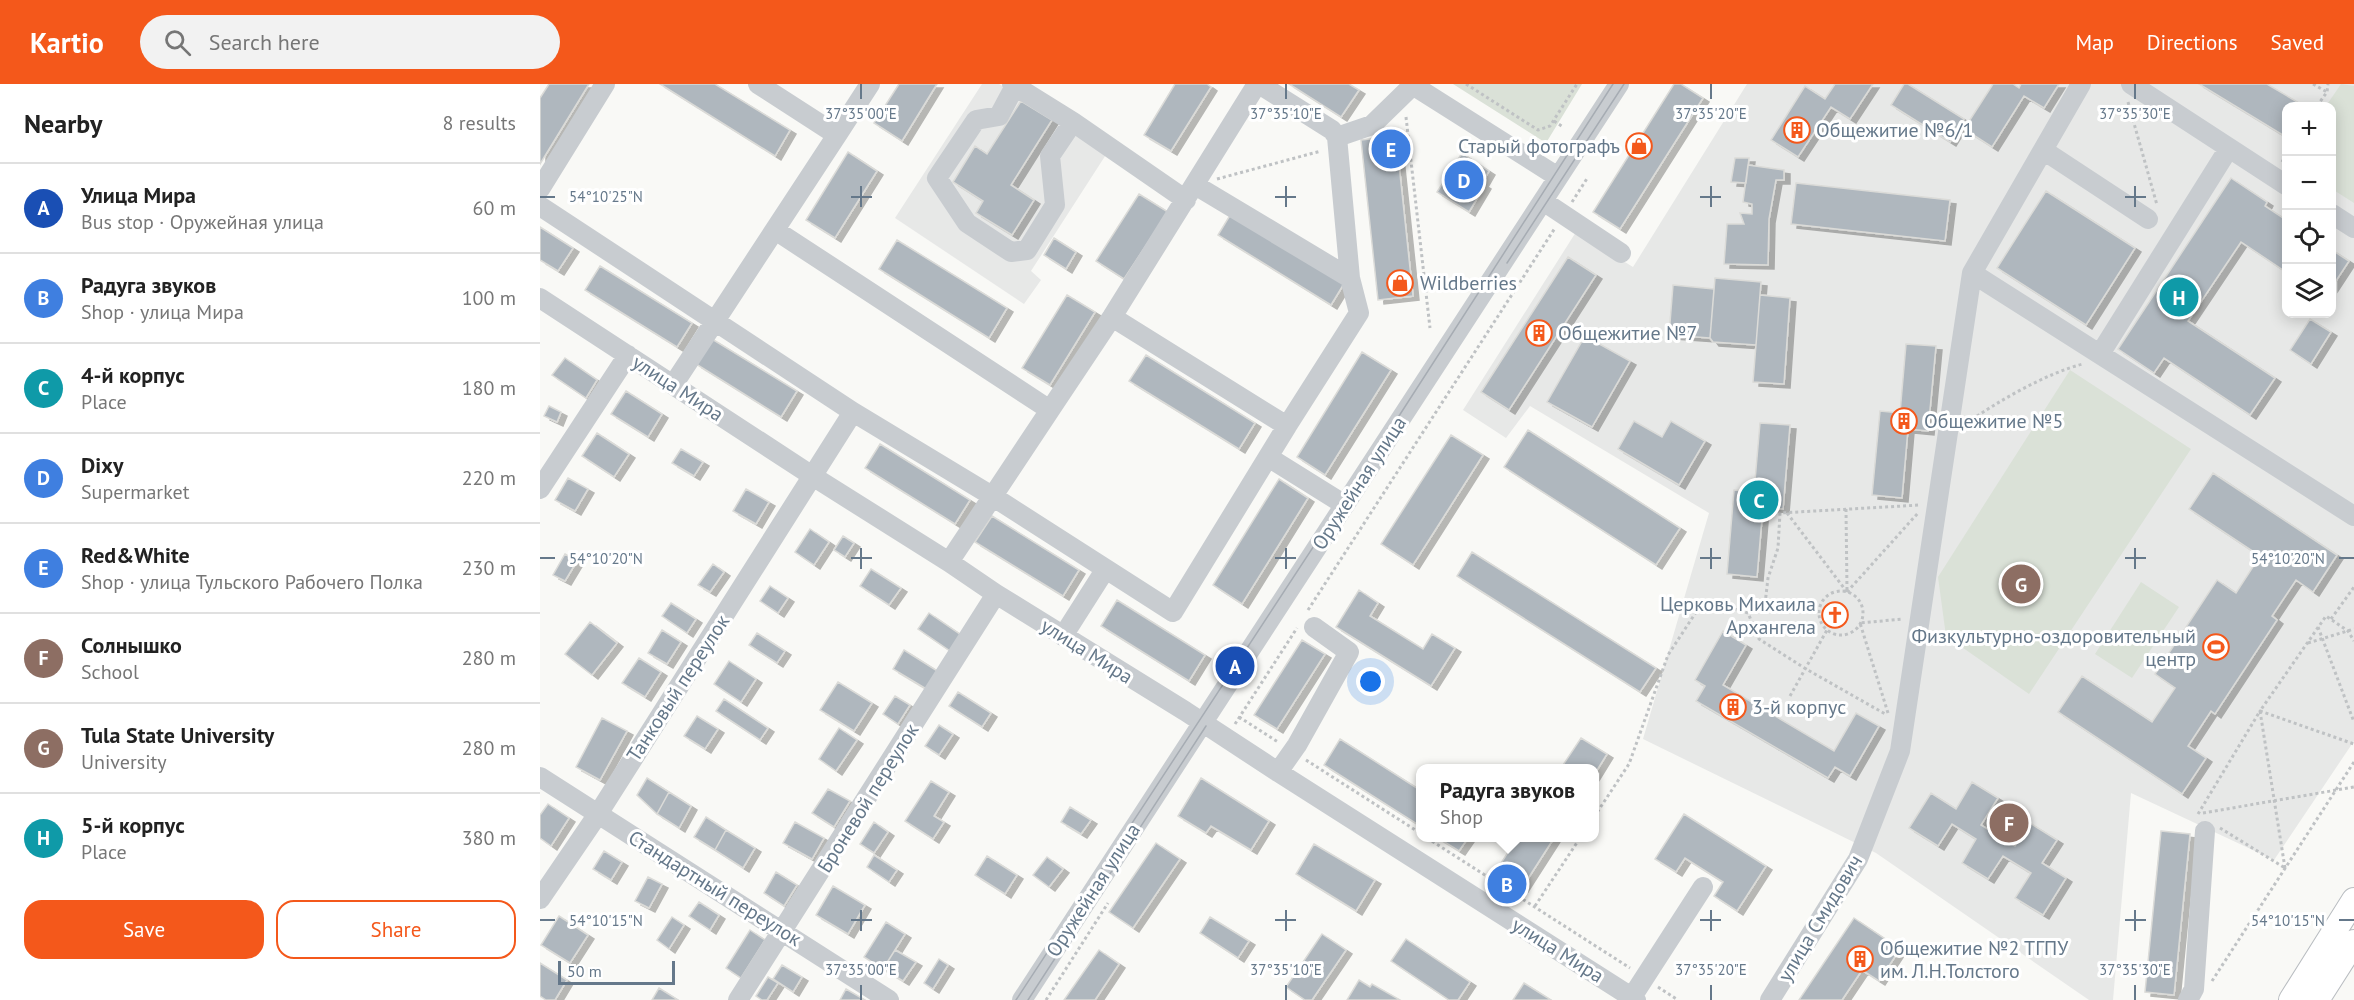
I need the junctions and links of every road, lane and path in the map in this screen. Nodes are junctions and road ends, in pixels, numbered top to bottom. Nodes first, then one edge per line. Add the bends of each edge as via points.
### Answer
1 (605, 84) edge
2 (758, 84) edge
3 (870, 84) edge
4 (1258, 84) edge
5 (1466, 84) edge
6 (1577, 84) edge
7 (1618, 84) edge
8 (2081, 84) edge
9 (2313, 84) edge
10 (2328, 84) edge
11 (1412, 85) edge
12 (1019, 86) edge
13 (2128, 90) edge
14 (2326, 92) junction
15 (2320, 102) edge
16 (1404, 106) dead end
17 (1554, 121) junction
18 (1073, 122) junction
19 (1563, 127) dead end
20 (837, 135) junction
21 (1338, 142) junction
22 (2229, 148) junction
23 (2043, 150) junction
24 (1558, 177) junction
25 (1588, 177) dead end
26 (2282, 182) edge
27 (540, 189) edge
28 (1191, 193) junction
29 (1543, 201) junction
30 (540, 206) edge
31 (1564, 215) junction
32 (2153, 215) joint
33 (2336, 217) edge
34 (2354, 228) edge
35 (775, 230) junction
36 (1621, 253) dead end
37 (1972, 273) junction
38 (1350, 278) junction
39 (540, 298) edge
40 (1113, 317) junction
41 (715, 319) junction
42 (1430, 328) dead end
43 (628, 355) junction
44 (2104, 356) junction
45 (673, 384) junction
46 (1050, 410) junction
47 (853, 412) junction
48 (1287, 426) junction
49 (1947, 438) junction
50 (1268, 458) junction
51 (813, 477) junction
52 (540, 489) edge
53 (992, 496) junction
54 (1345, 505) junction
55 (1846, 509) junction
56 (1787, 513) junction
57 (2354, 516) edge
58 (949, 562) junction
59 (1105, 570) junction
60 (2354, 587) edge
61 (1847, 592) junction
62 (996, 594) junction
63 (2352, 594) edge
64 (1765, 604) junction
65 (1819, 611) junction
66 (1748, 613) junction
67 (2331, 620) junction
68 (1919, 621) junction
69 (1305, 623) junction
70 (1860, 623) junction
71 (2318, 627) junction
72 (2354, 629) edge
73 (1827, 630) junction
74 (2348, 631) junction
75 (1063, 636) junction
76 (2323, 639) junction
77 (2354, 641) edge
78 (2306, 644) junction
79 (1806, 669) junction
80 (1790, 696) dead end
81 (2260, 711) junction
82 (1889, 716) junction
83 (2354, 722) edge
84 (1203, 723) junction
85 (1891, 723) dead end
86 (2354, 744) edge
87 (1292, 751) junction
88 (2354, 762) edge
89 (1278, 772) junction
90 (540, 777) edge
91 (2354, 787) edge
92 (2336, 790) junction
93 (2274, 801) junction
94 (1599, 809) edge
95 (598, 814) junction
96 (2207, 823) junction
97 (1416, 830) edge
98 (1435, 842) edge
99 (1577, 842) edge
100 (2285, 868) junction
101 (1703, 886) dead end
102 (540, 899) edge
103 (2354, 900) edge
104 (1535, 906) junction
105 (783, 931) junction
106 (2354, 942) edge
107 (1644, 978) junction
108 (2212, 981) dead end
109 (1634, 999) edge
110 (738, 1000) edge
111 (889, 1000) edge
112 (1022, 1000) edge
113 (1677, 1000) edge
114 (1770, 1000) edge
115 (2188, 1000) edge
116 (2290, 1000) edge
117 (2317, 1000) edge

1 - 27 street
2 - 20 street
3 - 20 street
4 - 21 street via 1332,130
4 - 28 street
5 - 17 path via 1538,130
6 - 17 path
7 - 24 street, Оружейная улица
8 - 23 street
9 - 14 path
10 - 14 path
11 - 21 street via 1372,125
11 - 24 street
12 - 18 street
12 - 18 street via 999,116 975,120 938,178 967,223 1011,252 1027,250 1055,205 1050,156
13 - 22 street
13 - 32 path
14 - 15 path
16 - 42 path
17 - 19 path
18 - 28 street
20 - 35 street
21 - 28 path
21 - 38 street
22 - 26 street
22 - 44 street
23 - 32 street
23 - 37 street
24 - 29 street, Оружейная улица
25 - 31 path
28 - 38 street
28 - 40 street
29 - 31 street
29 - 54 street, Оружейная улица
30 - 41 street
31 - 36 street
31 - 69 path
33 - 34 street
35 - 41 street
35 - 46 street
37 - 44 street
37 - 49 street, улица Смидович
38 - 48 street via 1359,313
39 - 43 street, улица Мира
40 - 46 street
40 - 48 street
41 - 45 street
41 - 47 street
43 - 45 street, улица Мира
43 - 52 street
44 - 49 path via 2068,368 1989,407
44 - 57 street
45 - 51 street, улица Мира
46 - 53 street
47 - 51 street, Танковый переулок
47 - 53 street
48 - 50 street
49 - 68 street, улица Смидович
50 - 54 street
50 - 59 street via 1173,612
51 - 58 street, улица Мира
51 - 95 street, Танковый переулок
53 - 58 street
53 - 59 street
54 - 84 street, Оружейная улица
55 - 56 path
55 - 61 path
55 - 61 path via 1925,505
56 - 61 path
56 - 64 path via 1780,513 1778,548
58 - 62 street, улица Мира
59 - 75 street
60 - 63 path
61 - 65 path via 1828,594
61 - 70 path via 1861,604
62 - 75 street, улица Мира
62 - 105 street, Броневой переулок
63 - 67 path
64 - 65 path
64 - 66 path
65 - 73 path
66 - 79 path via 1759,639
66 - 94 path via 1704,600 1668,655 1629,764
67 - 71 path via 2326,616
67 - 74 path
68 - 70 path
68 - 114 street, улица Смидович via 1900,751 1858,859
69 - 87 street via 1349,652
69 - 87 path via 1239,717
70 - 73 path via 1845,634
70 - 82 path
71 - 76 path
71 - 78 path
72 - 74 path
73 - 79 path
74 - 76 path
74 - 77 path
75 - 84 street, улица Мира
76 - 78 path
76 - 83 path
78 - 81 path
79 - 80 path
79 - 82 path
81 - 86 path
81 - 93 path
81 - 96 path
82 - 85 path
84 - 89 street, улица Мира
84 - 112 street, Оружейная улица
87 - 89 street
87 - 97 path
88 - 92 path
89 - 109 street, улица Мира
90 - 95 street, Стандартный переулок
91 - 92 path
92 - 93 path
92 - 100 path
93 - 96 path
93 - 100 path
95 - 102 street, Танковый переулок
95 - 105 street, Стандартный переулок
96 - 100 path
96 - 115 street via 2194,989
98 - 104 path
99 - 104 path
100 - 108 path
101 - 107 street
103 - 116 main road
104 - 107 path
105 - 110 street, Броневой переулок
105 - 111 street, Стандартный переулок
106 - 117 main road
107 - 109 street
107 - 113 path

